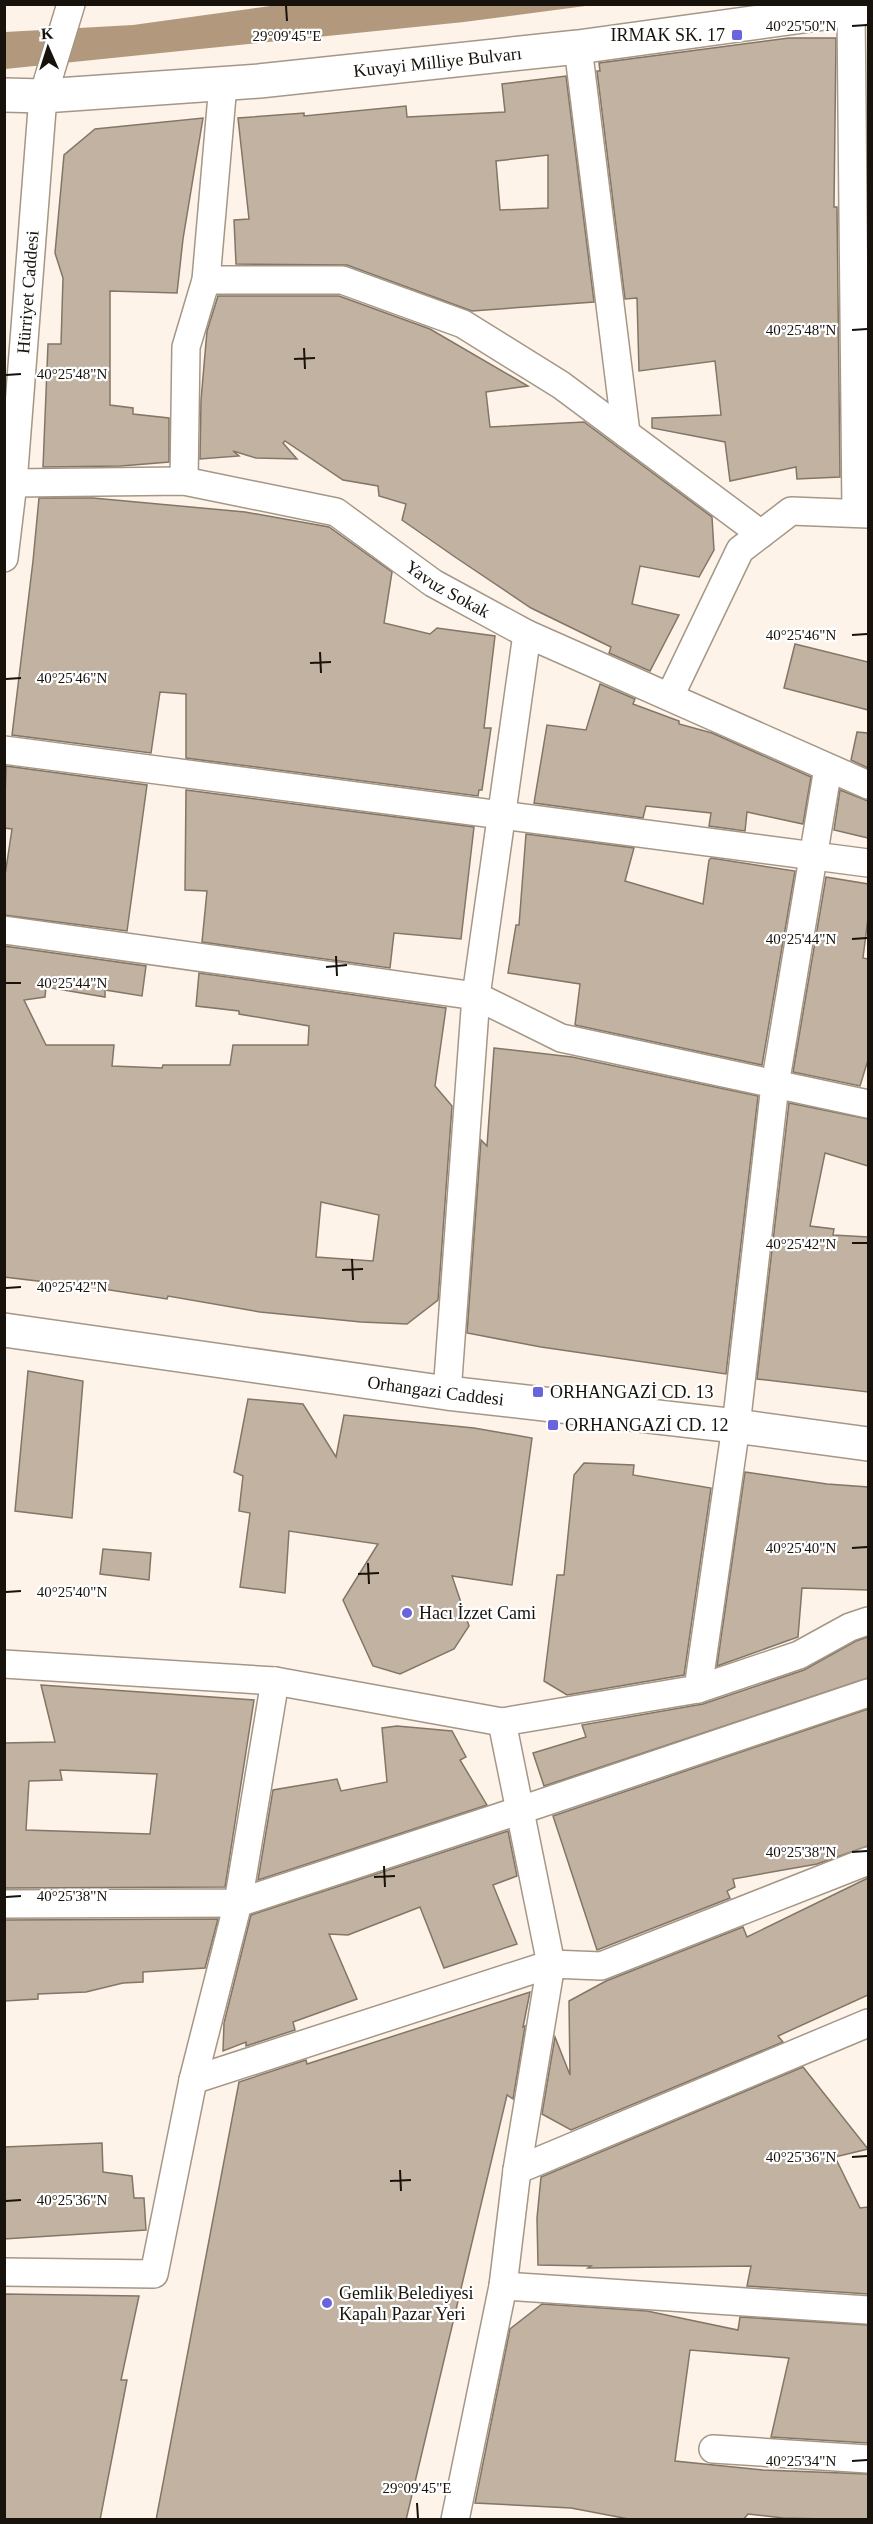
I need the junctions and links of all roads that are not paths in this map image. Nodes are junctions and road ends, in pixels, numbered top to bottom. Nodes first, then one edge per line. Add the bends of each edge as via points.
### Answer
1 (860, 8) edge
2 (68, 14) edge
3 (578, 46) junction
4 (223, 84) junction
5 (4, 94) edge
6 (43, 96) junction
7 (206, 280) junction
8 (14, 355) edge
9 (626, 433) junction
10 (184, 481) junction
11 (9, 485) edge
12 (862, 513) edge
13 (761, 534) junction
14 (4, 558) edge
15 (527, 634) junction
16 (670, 696) junction
17 (4, 750) edge
18 (828, 768) junction
19 (868, 785) edge
20 (502, 814) junction
21 (813, 856) junction
22 (868, 862) edge
23 (4, 930) edge
24 (476, 996) junction
25 (775, 1085) junction
26 (868, 1104) edge
27 (4, 1330) edge
28 (447, 1392) junction
29 (736, 1426) junction
30 (868, 1444) edge
31 (868, 1621) edge
32 (4, 1665) edge
33 (275, 1681) junction
34 (698, 1689) junction
35 (868, 1693) edge
36 (502, 1722) junction
37 (518, 1811) junction
38 (868, 1861) edge
39 (238, 1903) junction
40 (4, 1904) edge
41 (551, 1964) junction
42 (868, 2023) edge
43 (193, 2080) junction
44 (517, 2170) junction
45 (4, 2272) edge
46 (503, 2286) junction
47 (868, 2310) edge
48 (713, 2449) dead end
49 (868, 2458) edge
50 (455, 2520) edge

1 - 3 street, Kuvayi Milliye Bulvarı
1 - 12 street
2 - 6 street, Hürriyet Caddesi
3 - 4 street, Kuvayi Milliye Bulvarı
3 - 9 street
4 - 6 street, Kuvayi Milliye Bulvarı
4 - 7 street
5 - 6 street, Kuvayi Milliye Bulvarı
6 - 8 street, Hürriyet Caddesi
7 - 9 street via 342,280 463,324 561,385
7 - 10 street via 186,347
8 - 11 street, Hürriyet Caddesi
9 - 13 street
10 - 11 street, Yavuz Sokak
10 - 15 street, Yavuz Sokak via 336,512 433,583
11 - 14 street, Hürriyet Caddesi
12 - 13 street via 791,511
13 - 16 street via 740,550
15 - 16 street, Yavuz Sokak
15 - 20 street
16 - 18 street, Yavuz Sokak
17 - 20 street
18 - 19 street, Yavuz Sokak
18 - 21 street
20 - 21 street
20 - 24 street
21 - 22 street
21 - 25 street
23 - 24 street
24 - 25 street via 561,1038
24 - 28 street
25 - 26 street
25 - 29 street
27 - 28 street, Orhangazi Caddesi
28 - 29 street, Orhangazi Caddesi
29 - 30 street, Orhangazi Caddesi
29 - 34 street
31 - 34 street via 799,1655
32 - 33 street
33 - 36 street
33 - 39 street
34 - 36 street
35 - 37 street
36 - 37 street
37 - 39 street
37 - 41 street
38 - 41 street via 601,1966
39 - 40 street
39 - 43 street
41 - 43 street
41 - 44 street
42 - 44 street
43 - 45 street via 154,2274
44 - 46 street
46 - 47 street
46 - 50 street
48 - 49 street

